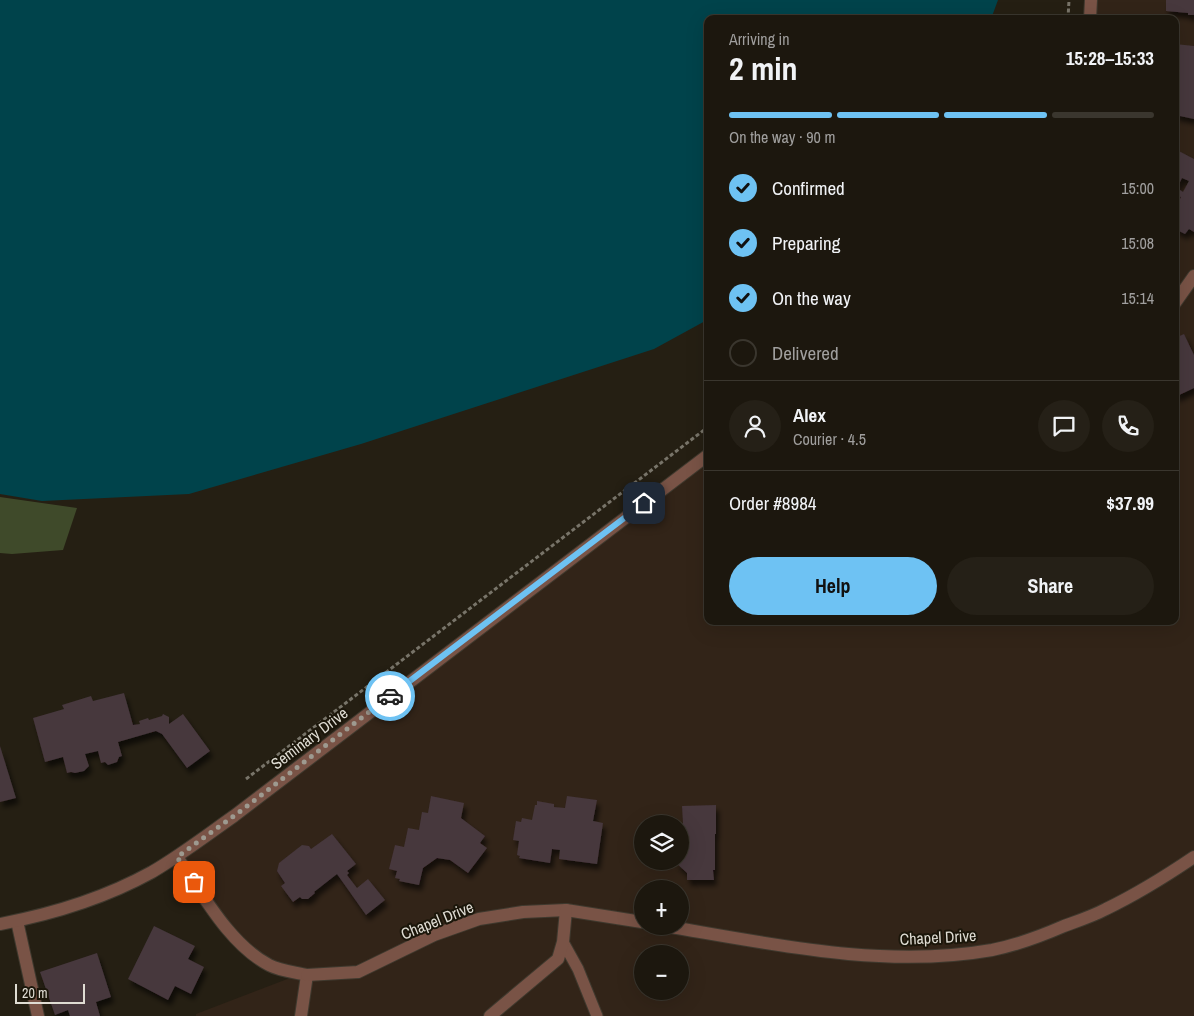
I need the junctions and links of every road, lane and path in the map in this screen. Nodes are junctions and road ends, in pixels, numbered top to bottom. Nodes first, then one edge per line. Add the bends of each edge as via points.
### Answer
1 (1069, 0) edge
2 (1092, 0) edge
3 (1068, 15) edge
4 (1090, 15) edge
5 (1194, 276) edge
6 (1179, 297) edge
7 (704, 430) edge
8 (704, 458) edge
9 (246, 779) dead end
10 (177, 857) junction
11 (1194, 857) edge
12 (566, 910) junction
13 (17, 921) junction
14 (634, 921) edge
15 (0, 924) edge
16 (689, 930) edge
17 (563, 942) junction
18 (307, 975) junction
19 (38, 1016) edge
20 (301, 1016) edge
21 (490, 1016) edge
22 (597, 1016) edge

1 - 3 path
2 - 4 street
5 - 6 street
7 - 9 path
8 - 10 street, Seminary Drive
10 - 13 street, Seminary Drive via 110,892 68,908
10 - 18 street, Chapel Drive via 232,935 251,954 271,967
11 - 16 street, Chapel Drive via 1106,909 1042,936 993,950 930,956 861,955 794,948
12 - 14 street, Chapel Drive
12 - 17 street
12 - 18 street, Chapel Drive via 479,919 434,935 358,972
13 - 15 street, Seminary Drive
13 - 19 street
17 - 21 street via 558,959
17 - 22 lane via 578,968
18 - 20 street

